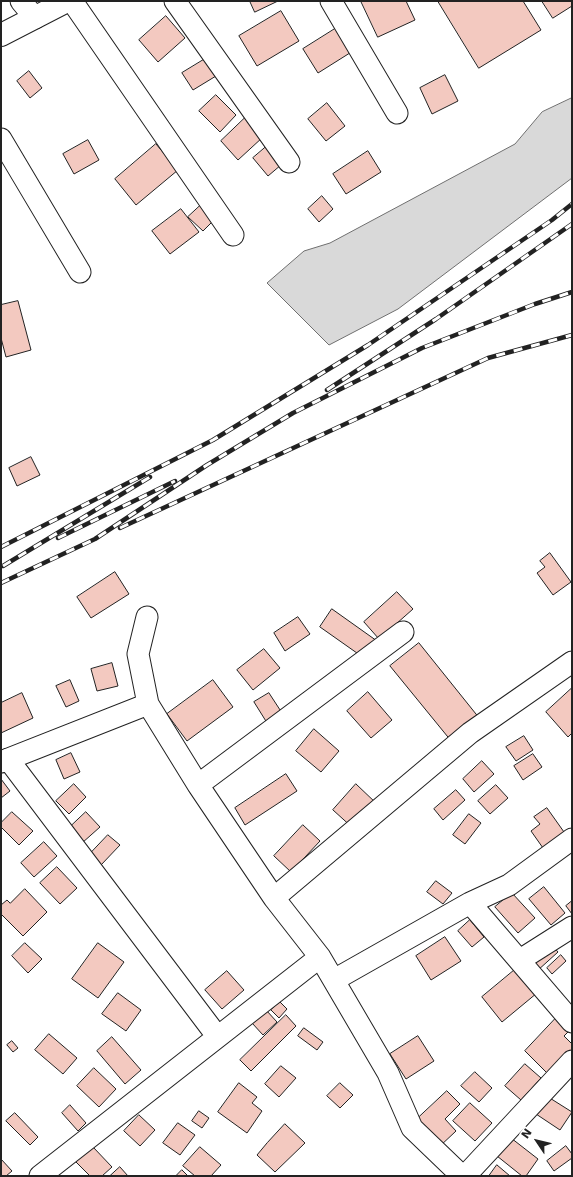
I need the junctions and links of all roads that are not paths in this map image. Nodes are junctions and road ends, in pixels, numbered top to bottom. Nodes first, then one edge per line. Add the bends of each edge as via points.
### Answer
1 (21, 1) edge
2 (67, 1) edge
3 (72, 1) edge
4 (175, 1) edge
5 (331, 1) edge
6 (35, 18) junction
7 (1, 35) edge
8 (397, 113) dead end
9 (1, 139) edge
10 (289, 162) dead end
11 (233, 235) dead end
12 (80, 272) dead end
13 (147, 616) dead end
14 (403, 632) dead end
15 (572, 662) edge
16 (148, 704) junction
17 (4, 760) edge
18 (198, 785) junction
19 (572, 839) edge
20 (274, 898) junction
21 (470, 903) junction
22 (572, 927) edge
23 (320, 957) junction
24 (520, 960) junction
25 (334, 980) junction
26 (572, 1022) edge
27 (217, 1036) junction
28 (572, 1061) edge
29 (40, 1176) edge
30 (464, 1176) edge

1 - 6 street
2 - 6 street
3 - 11 street
4 - 10 street
5 - 8 street
6 - 7 street
9 - 12 street
13 - 16 street via 138,654
14 - 18 street
15 - 20 street via 470,733
16 - 17 street
16 - 18 street
17 - 27 street
18 - 20 street
19 - 21 street via 509,885
20 - 23 street
21 - 24 street
21 - 25 street
22 - 24 street
23 - 25 street
23 - 27 street
24 - 26 street
25 - 30 street via 388,1074 412,1128
27 - 29 street
28 - 30 street

